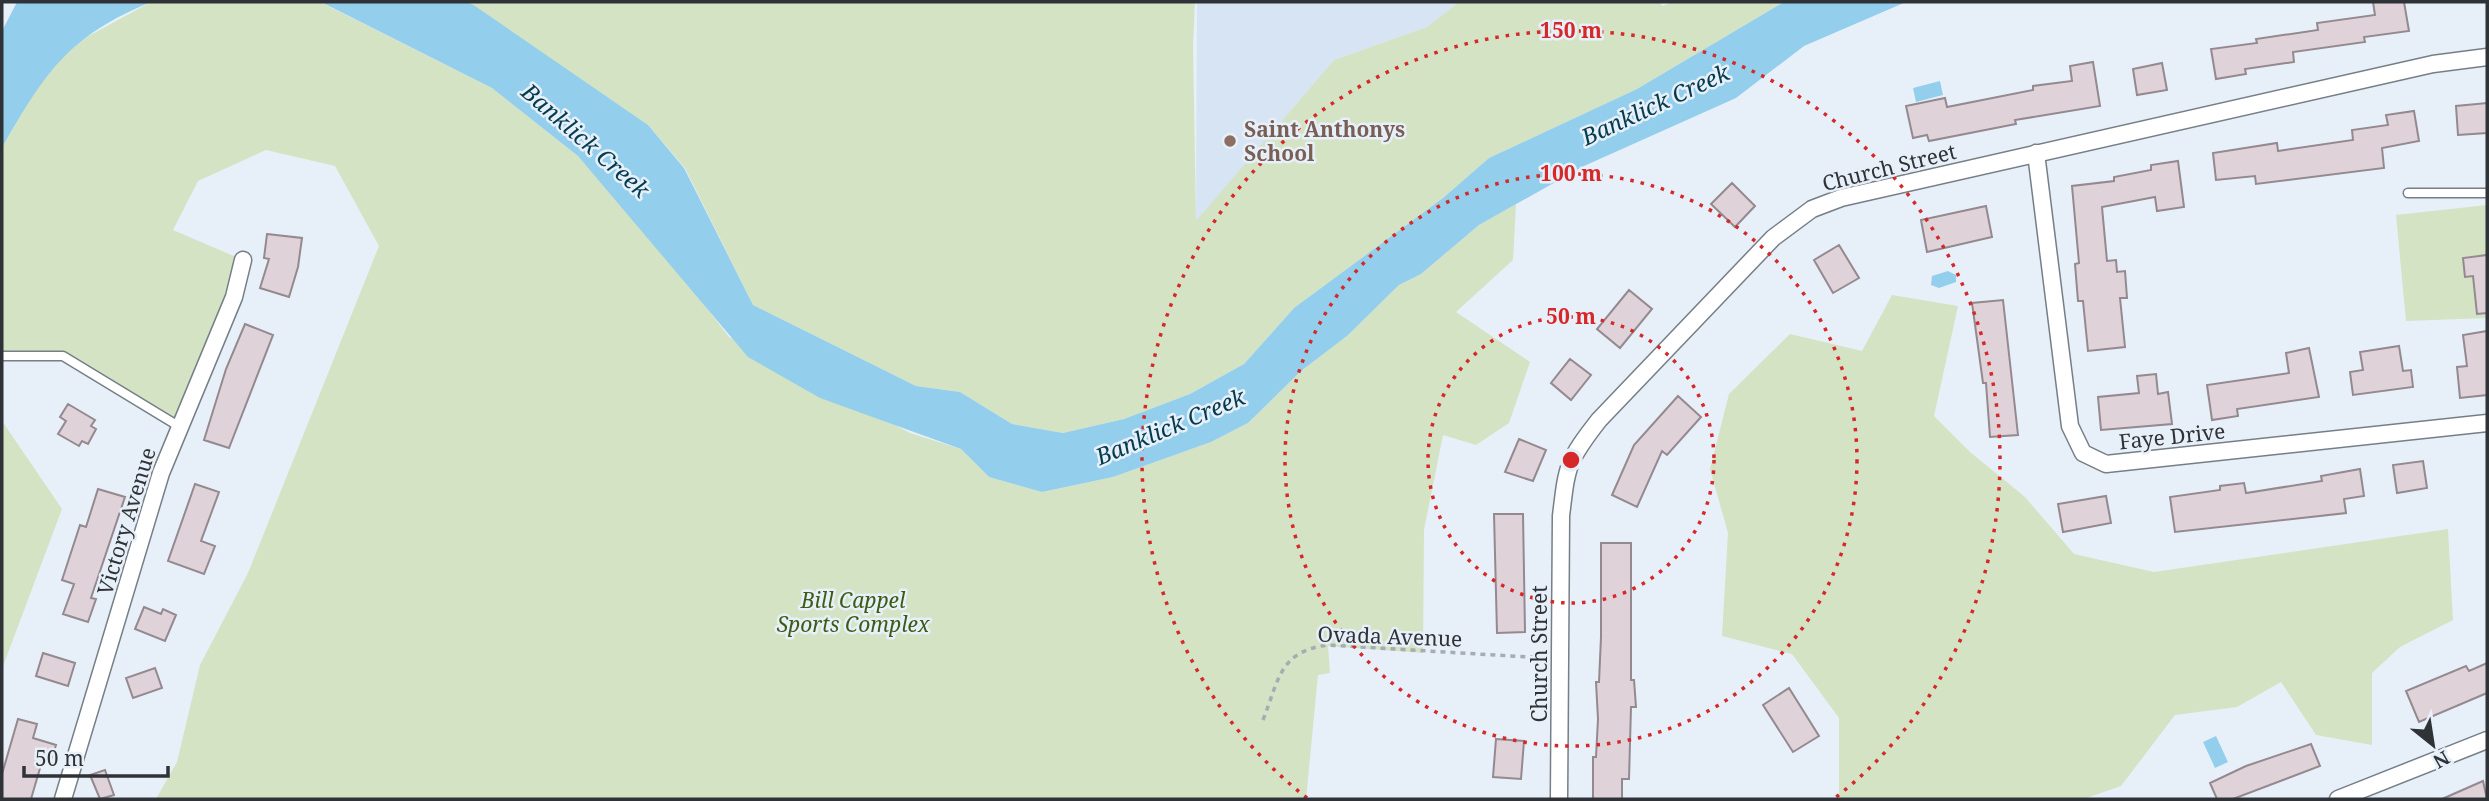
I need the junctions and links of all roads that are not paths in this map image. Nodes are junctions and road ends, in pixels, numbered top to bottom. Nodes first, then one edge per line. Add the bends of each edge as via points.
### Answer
1 (2487, 57) edge
2 (2036, 153) junction
3 (2487, 192) edge
4 (2408, 193) dead end
5 (243, 261) dead end
6 (2, 356) edge
7 (2487, 423) edge
8 (180, 427) junction
9 (2487, 740) edge
10 (63, 799) edge
11 (1559, 799) edge
12 (2338, 799) edge

1 - 2 street, Church Street via 2432,64
2 - 7 street, Faye Drive via 2070,426 2083,453 2106,464
2 - 11 street, Church Street via 1841,198 1794,220 1599,420 1572,456 1561,516
3 - 4 lane
5 - 8 street, Victory Avenue via 234,297
6 - 8 lane via 63,356
8 - 10 street, Victory Avenue via 161,473
9 - 12 street

